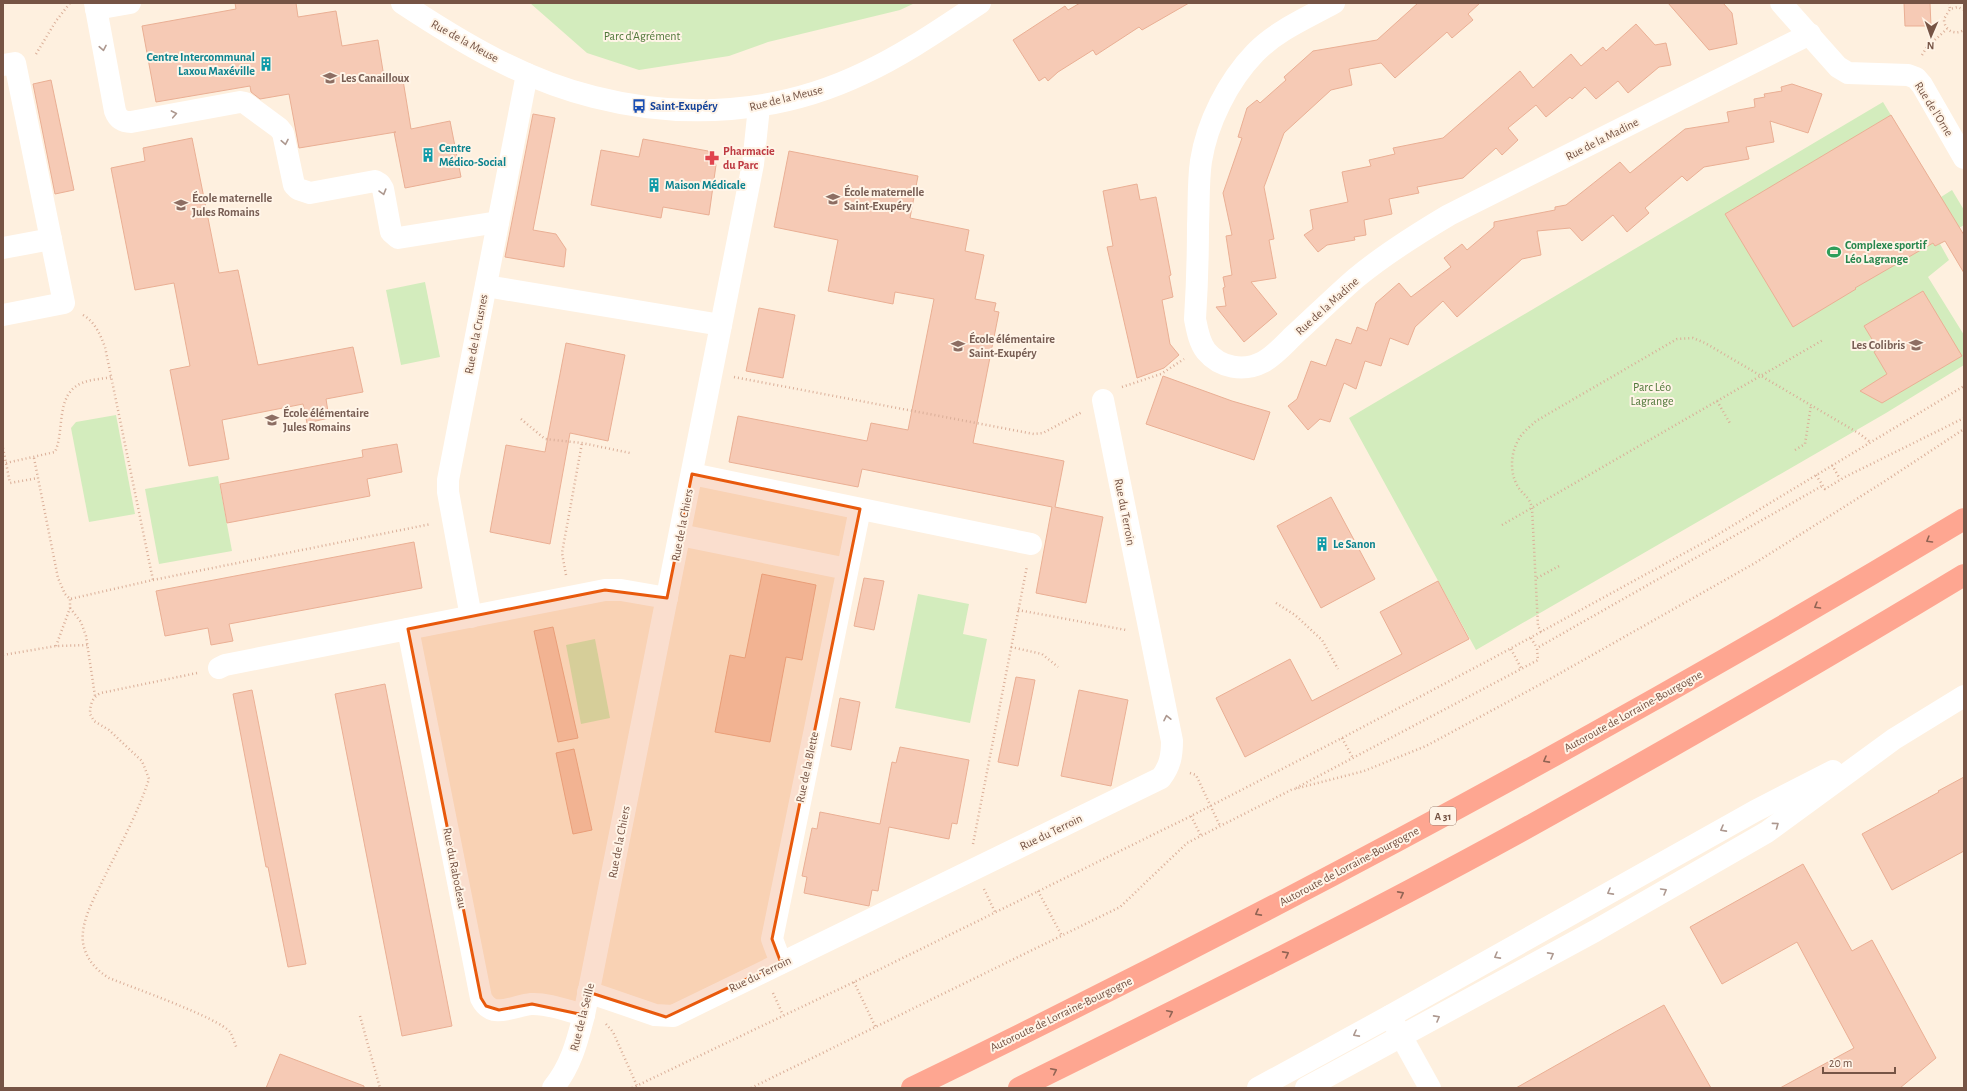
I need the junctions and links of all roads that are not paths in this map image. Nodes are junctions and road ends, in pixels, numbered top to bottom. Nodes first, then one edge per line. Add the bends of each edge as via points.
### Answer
1 (130, 3) edge
2 (402, 3) edge
3 (980, 3) edge
4 (1334, 3) edge
5 (1781, 3) edge
6 (95, 6) edge
7 (1810, 34) junction
8 (9, 64) edge
9 (527, 74) junction
10 (759, 107) junction
11 (1964, 158) edge
12 (498, 222) junction
13 (51, 239) junction
14 (3, 248) edge
15 (486, 286) junction
16 (3, 315) edge
17 (721, 324) junction
18 (1103, 400) road end
19 (692, 474) junction
20 (860, 509) junction
21 (1964, 519) edge
22 (680, 535) junction
23 (1031, 544) road end
24 (847, 569) junction
25 (1964, 575) edge
26 (667, 598) junction
27 (471, 617) junction
28 (408, 629) junction
29 (219, 668) road end
30 (1964, 696) edge
31 (1894, 739) junction
32 (599, 941) joint
33 (781, 963) junction
34 (588, 992) junction
35 (584, 1015) junction
36 (1390, 1016) junction
37 (1402, 1036) junction
38 (553, 1088) edge
39 (912, 1088) edge
40 (1019, 1088) edge
41 (1258, 1088) edge
42 (1306, 1088) edge
43 (1430, 1088) edge

1 - 6 street
2 - 9 street, Rue de la Meuse via 458,39
3 - 10 street, Rue de la Meuse via 864,74 802,96
4 - 7 street, Rue de la Madine via 1280,33 1255,53 1227,92 1214,118 1201,161 1195,319 1205,350 1225,365 1237,368 1263,362 1370,267 1449,215
5 - 7 street, Rue de l'Orne
6 -> 12 street via 115,111 118,118 124,122 245,103 283,133 294,184 298,190 310,193 375,181 383,189 392,232 398,238
7 - 11 street, Rue de l'Orne via 1838,66 1848,73 1908,75 1916,78
8 - 13 street
9 - 10 street, Rue de la Meuse via 593,97 639,106 682,110
9 - 12 street
10 - 17 street, Rue de la Chiers via 753,164
12 - 15 street
13 - 14 street
13 - 16 street via 64,303
15 - 17 street, Rue de la Crusnes
15 - 27 street, Rue de la Crusnes via 448,480
17 - 19 street, Rue de la Chiers
33 -> 18 street, Rue du Terroin via 1161,778 1171,761 1172,741
19 - 20 street
19 - 22 street, Rue de la Chiers
20 - 23 street
20 - 24 street, Rue de la Blette
21 -> 39 highway, Autoroute de Lorraine-Bourgogne / A 31 via 1818,606 1489,792 1160,965
22 - 24 street
22 - 26 street, Rue de la Chiers
24 - 33 street, Rue de la Blette via 772,939
40 -> 25 highway via 1222,988 1518,833 1831,656
26 - 27 street via 621,590 605,590
26 - 32 street, Rue de la Chiers
27 - 28 street
28 - 29 street
28 - 35 street, Rue du Rabodeau via 481,998 486,1006 493,1010 532,1004
30 - 31 street
31 -> 36 street via 1755,811
37 -> 31 street via 1595,931 1768,832
32 - 34 street, Rue de la Seille
33 - 34 street, Rue du Terroin via 673,1016 655,1015
34 - 35 street, Rue de la Seille
35 - 38 street, Rue de la Seille via 569,1064
36 - 37 street
36 -> 41 street
37 - 42 street
37 - 43 street

